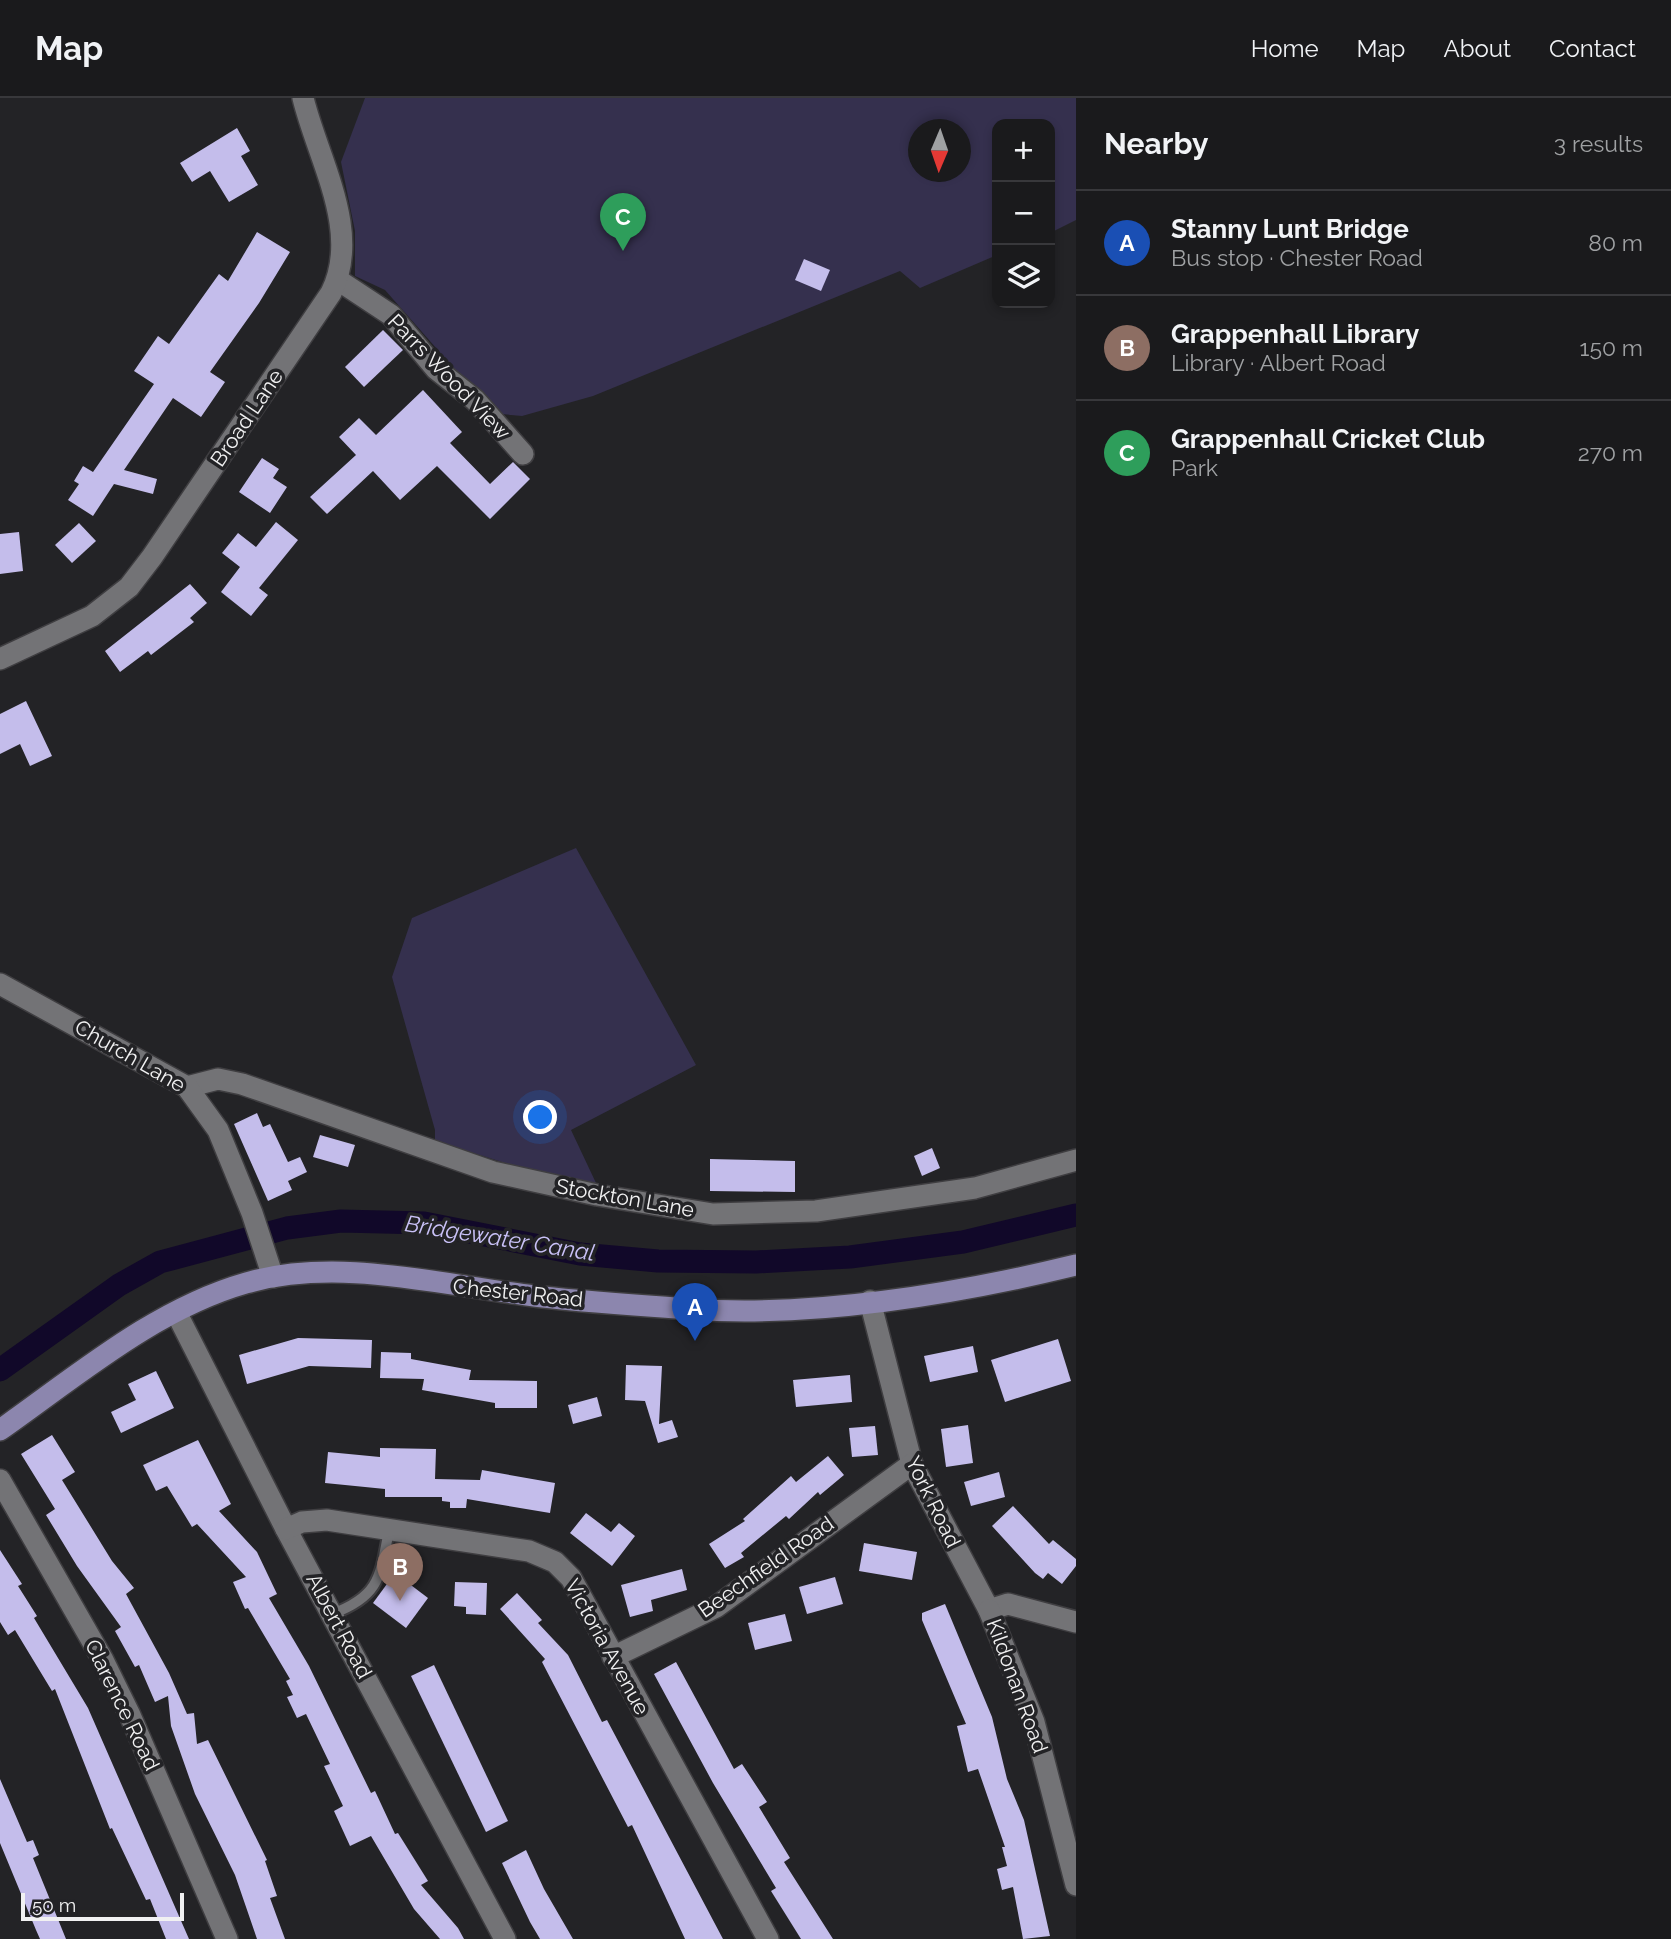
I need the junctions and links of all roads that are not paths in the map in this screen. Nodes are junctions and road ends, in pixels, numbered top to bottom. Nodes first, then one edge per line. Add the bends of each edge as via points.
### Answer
1 (303, 98) edge
2 (338, 280) junction
3 (523, 454) dead end
4 (0, 659) edge
5 (0, 984) edge
6 (187, 1087) junction
7 (1076, 1160) edge
8 (1076, 1265) edge
9 (272, 1276) junction
10 (870, 1301) junction
11 (176, 1312) junction
12 (0, 1430) edge
13 (912, 1464) junction
14 (0, 1480) edge
15 (286, 1529) junction
16 (389, 1530) junction
17 (989, 1609) junction
18 (332, 1614) junction
19 (1076, 1622) edge
20 (613, 1657) junction
21 (1076, 1885) edge
22 (227, 1939) edge
23 (505, 1939) edge
24 (768, 1939) edge

1 - 2 street, Broad Lane via 339,217 343,253
2 - 3 street, Parrs Wood View via 391,315 436,369 475,400
2 - 4 street, Broad Lane via 129,587 92,616
5 - 6 street, Church Lane
6 - 7 street, Stockton Lane via 218,1079 242,1084 493,1172 713,1214 816,1211 975,1188
6 - 9 street, Church Lane via 218,1130
8 - 10 main road, Chester Road via 961,1289
9 - 10 main road, Chester Road via 362,1274 531,1296 695,1309 801,1308
9 - 11 main road, Chester Road
10 - 13 street, York Road
11 - 12 main road, Chester Road
11 - 15 street, Albert Road
13 - 17 street, York Road
13 - 20 street, Beechfield Road via 716,1607
14 - 22 street, Clarence Road via 103,1660
15 - 16 street, Victoria Avenue via 327,1520
15 - 18 street, Albert Road
16 - 18 lane via 382,1570 371,1589 358,1604
16 - 20 street, Victoria Avenue via 529,1551 555,1562 571,1578
17 - 19 street via 1008,1604
17 - 21 street, Kildonan Road via 1034,1722
18 - 23 street, Albert Road
20 - 24 street, Victoria Avenue

